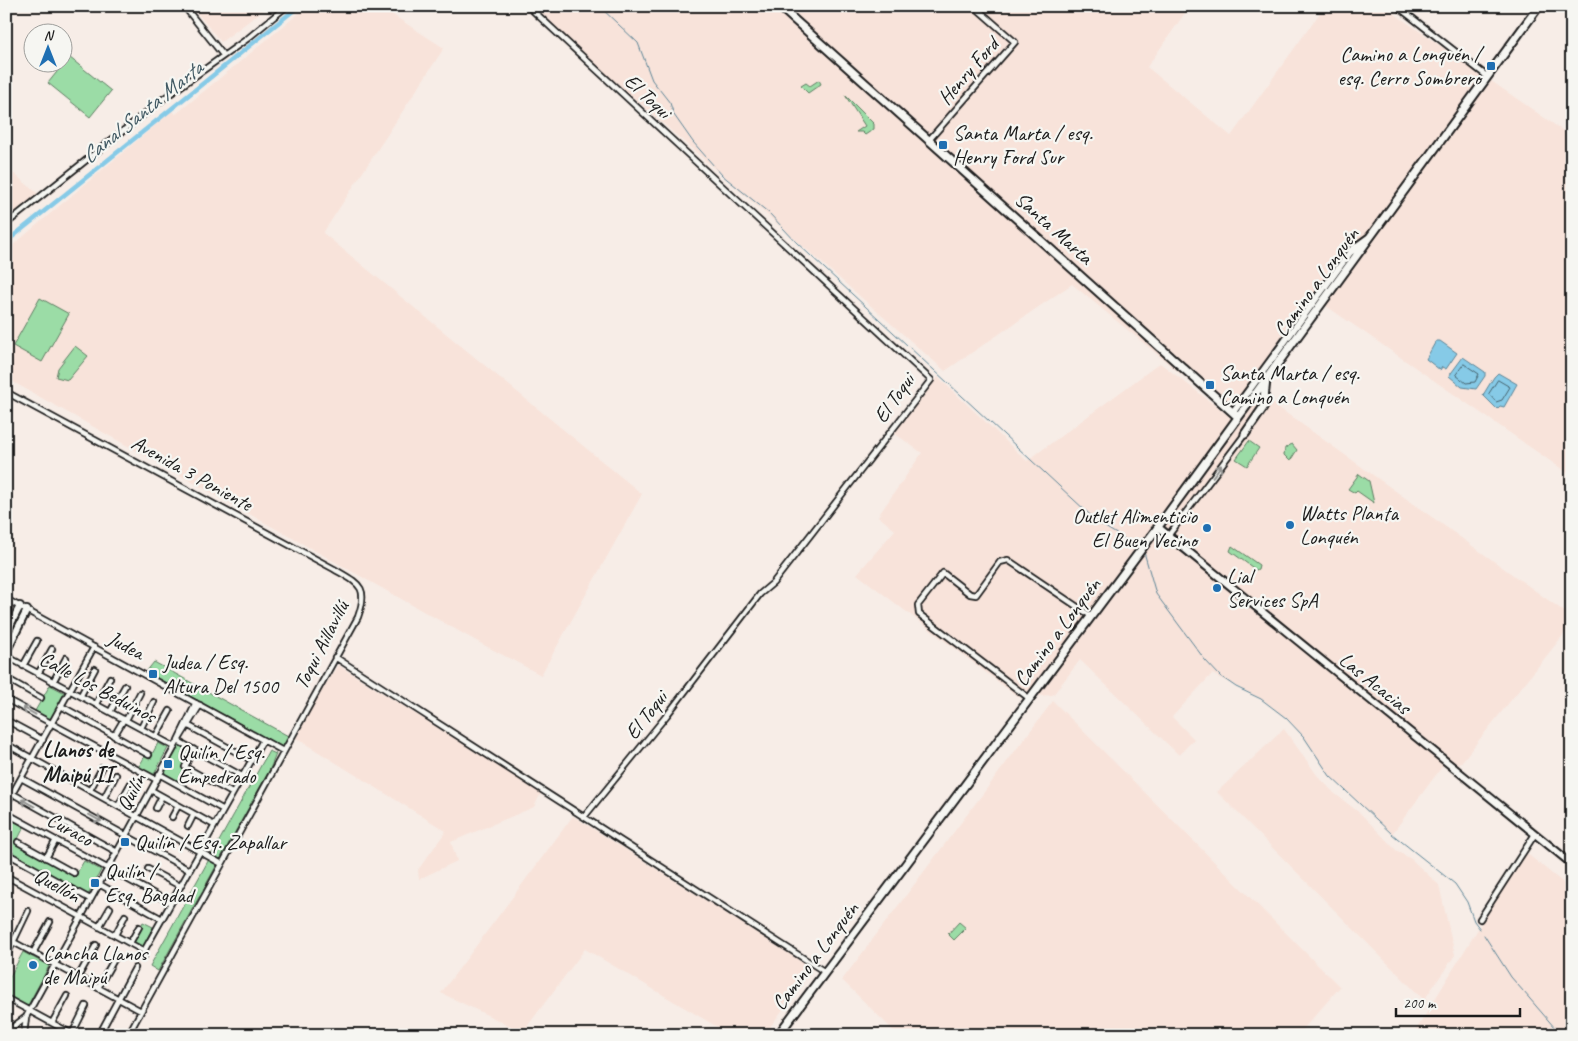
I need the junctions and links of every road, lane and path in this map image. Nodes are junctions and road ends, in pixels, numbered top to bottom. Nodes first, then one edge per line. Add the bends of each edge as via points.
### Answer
1 (184, 6) edge
2 (287, 6) edge
3 (528, 6) edge
4 (779, 6) edge
5 (974, 6) edge
6 (1397, 6) edge
7 (1539, 6) edge
8 (224, 55) junction
9 (1488, 77) junction
10 (929, 140) junction
11 (6, 224) edge
12 (1372, 236) junction
13 (1351, 251) joint
14 (1266, 380) junction
15 (6, 392) edge
16 (1235, 415) junction
17 (1244, 434) joint
18 (1158, 527) junction
19 (1168, 536) junction
20 (360, 585) joint
21 (6, 599) edge
22 (20, 606) junction
23 (27, 610) junction
24 (1091, 616) junction
25 (7, 631) edge
26 (37, 641) dead end
27 (94, 647) junction
28 (52, 649) dead end
29 (6, 652) edge
30 (6, 656) edge
31 (336, 657) junction
32 (66, 658) dead end
33 (23, 666) junction
34 (95, 669) dead end
35 (38, 674) junction
36 (6, 678) edge
37 (110, 678) dead end
38 (53, 682) junction
39 (125, 686) dead end
40 (70, 690) junction
41 (140, 693) dead end
42 (81, 695) junction
43 (41, 698) dead end
44 (6, 699) edge
45 (1030, 699) junction
46 (154, 702) dead end
47 (96, 704) junction
48 (198, 704) junction
49 (61, 706) junction
50 (170, 711) dead end
51 (110, 712) junction
52 (125, 719) junction
53 (6, 720) edge
54 (52, 723) junction
55 (189, 726) junction
56 (141, 728) junction
57 (114, 736) junction
58 (156, 736) junction
59 (42, 740) junction
60 (263, 740) junction
61 (178, 741) junction
62 (6, 744) edge
63 (175, 747) junction
64 (193, 749) junction
65 (283, 751) junction
66 (149, 754) dead end
67 (32, 758) junction
68 (251, 760) junction
69 (102, 768) dead end
70 (160, 774) junction
71 (116, 775) dead end
72 (242, 776) junction
73 (22, 778) junction
74 (156, 780) junction
75 (131, 783) dead end
76 (6, 790) edge
77 (90, 790) junction
78 (151, 790) junction
79 (232, 792) junction
80 (12, 794) junction
81 (162, 796) junction
82 (104, 798) junction
83 (6, 805) edge
84 (118, 806) junction
85 (178, 806) junction
86 (156, 808) dead end
87 (222, 809) junction
88 (6, 813) edge
89 (194, 814) junction
90 (136, 816) junction
91 (172, 817) dead end
92 (584, 817) junction
93 (214, 825) junction
94 (188, 826) dead end
95 (1535, 834) junction
96 (126, 836) junction
97 (56, 840) junction
98 (18, 842) dead end
99 (199, 851) junction
100 (117, 852) junction
101 (6, 853) edge
102 (46, 858) junction
103 (222, 864) junction
104 (1572, 864) edge
105 (107, 868) junction
106 (148, 869) dead end
107 (189, 870) junction
108 (74, 873) dead end
109 (6, 876) edge
110 (99, 884) junction
111 (180, 886) junction
112 (90, 899) junction
113 (171, 902) junction
114 (110, 908) dead end
115 (28, 911) dead end
116 (126, 916) dead end
117 (81, 917) junction
118 (162, 919) junction
119 (1480, 919) dead end
120 (50, 922) dead end
121 (99, 927) junction
122 (139, 927) dead end
123 (115, 935) junction
124 (6, 938) edge
125 (14, 942) junction
126 (130, 943) junction
127 (96, 945) dead end
128 (33, 953) junction
129 (116, 956) dead end
130 (6, 957) edge
131 (55, 964) junction
132 (135, 968) dead end
133 (825, 972) junction
134 (78, 977) junction
135 (98, 988) junction
136 (67, 996) dead end
137 (6, 998) edge
138 (118, 999) junction
139 (86, 1006) dead end
140 (30, 1011) junction
141 (141, 1012) junction
142 (26, 1017) junction
143 (52, 1023) junction
144 (6, 1031) edge
145 (73, 1034) edge
146 (13, 1035) edge
147 (24, 1035) edge
148 (99, 1035) edge
149 (128, 1035) edge
150 (778, 1035) edge

1 - 8 street
2 - 8 street
3 - 92 street, El Toqui via 931,380
4 - 10 main road, Santa Marta
5 - 10 street, Henry Ford via 1016,42
6 - 9 street
7 - 9 main road, Camino a Lonquén
8 - 11 street
9 - 12 main road, Camino a Lonquén
10 - 16 main road, Santa Marta
12 - 13 main road
12 - 14 main road, Camino a Lonquén
13 - 16 main road, Camino a Lonquén
14 - 16 main road, Camino a Lonquén
14 - 17 main road via 1263,408
15 - 20 street, Avenida 3 Poniente
16 - 18 main road, Camino a Lonquén
19 -> 17 street
18 - 19 main road, Las Acacias
18 - 24 main road, Camino a Lonquén
19 - 95 main road, Las Acacias
20 - 31 street, Toqui Aillavillú via 363,594 360,610
21 - 22 street, Judea
22 - 23 street, Judea
22 - 25 main road
23 - 27 street, Judea
23 - 29 main road
24 - 45 main road, Camino a Lonquén
24 - 45 street via 1008,560 1000,562 978,594 974,595 943,573 918,605 917,612
26 - 33 street
27 - 40 street
27 - 48 street, Judea
28 - 35 street
30 - 33 street, Calle Los Beduinos
31 - 65 street, Toqui Aillavillú
31 - 92 street
32 - 38 street
33 - 35 street, Calle Los Beduinos
34 - 42 street
35 - 38 street, Calle Los Beduinos
36 - 43 street
37 - 47 street
38 - 40 street, Calle Los Beduinos
39 - 51 street
40 - 42 street, Calle Los Beduinos
40 - 49 street
41 - 52 street
42 - 47 street, Calle Los Beduinos
54 -> 44 street
45 - 133 main road, Camino a Lonquén
46 - 56 street
47 - 51 street, Calle Los Beduinos
48 - 55 street, Quilín
48 - 60 street, Judea
48 - 61 street, Quilín
49 - 54 street
49 - 57 street
50 - 58 street
51 - 52 street, Calle Los Beduinos
52 - 56 street, Calle Los Beduinos
52 - 57 street
53 - 59 street
54 - 59 street
54 - 74 street
55 - 61 street, Quilín
55 - 68 street
56 - 58 street, Calle Los Beduinos
57 - 66 street
58 - 63 street, Calle Los Beduinos
59 - 67 street
60 - 65 street, Judea
60 - 68 street
61 - 63 street, Quilín
61 - 64 street
62 - 67 street
63 - 70 street, Quilín
64 - 72 street
64 - 79 street via 185,767
65 - 103 street, Toqui Aillavillú
67 - 73 street
67 - 77 street
68 - 72 street
69 - 77 street
70 - 74 street, Quilín
70 - 87 street
71 - 82 street
72 - 79 street
73 - 80 street
73 -> 96 street
74 - 78 street, Quilín
75 - 84 street
76 - 80 street
77 - 82 street
78 - 81 street
78 - 90 street, Quilín
79 - 87 street
80 - 83 street
100 -> 80 street
81 - 85 street
81 - 86 street
82 - 84 street
84 - 90 street
85 - 89 street
85 - 91 street
87 - 93 street
88 - 97 street, Curaco
89 - 93 street
89 - 94 street
90 - 96 street, Quilín
90 - 99 street
92 - 133 street
93 - 99 street
95 - 104 main road, Las Acacias
95 - 119 street
96 - 100 street, Quilín
96 - 107 street
97 - 102 street
97 - 105 street, Curaco
98 - 102 street
99 - 103 street
99 - 107 street
100 - 105 street, Quilín
101 - 112 street
102 - 108 street
103 - 141 street, Toqui Aillavillú
105 - 110 street, Quilín
105 - 113 street, Curaco
106 - 111 street
107 - 111 street
109 - 117 street, Quellón
110 - 112 street, Quilín
110 - 118 street
111 - 113 street
112 - 117 street, Quilín
113 - 118 street
114 - 121 street
115 - 125 street
116 - 123 street
117 - 121 street, Quellón
117 - 131 street, Quilín
118 - 126 street, Quellón via 144,954
120 - 128 street
121 - 123 street, Quellón
122 - 126 street
123 - 126 street, Quellón
124 - 125 street
125 - 128 street
125 - 130 street
127 - 134 street
128 - 131 street
129 - 135 street
131 - 134 street
131 - 140 street, Quilín
132 - 138 street
133 - 150 main road, Camino a Lonquén
134 - 135 street
135 - 138 street
136 - 143 street
137 - 140 street
138 - 141 street
138 - 148 street
139 - 145 street
140 - 142 street, Quilín
140 - 143 street
141 - 149 street, Toqui Aillavillú
142 - 144 street, Quilín
142 - 147 street, Quilín
143 - 145 street
144 - 146 main road

